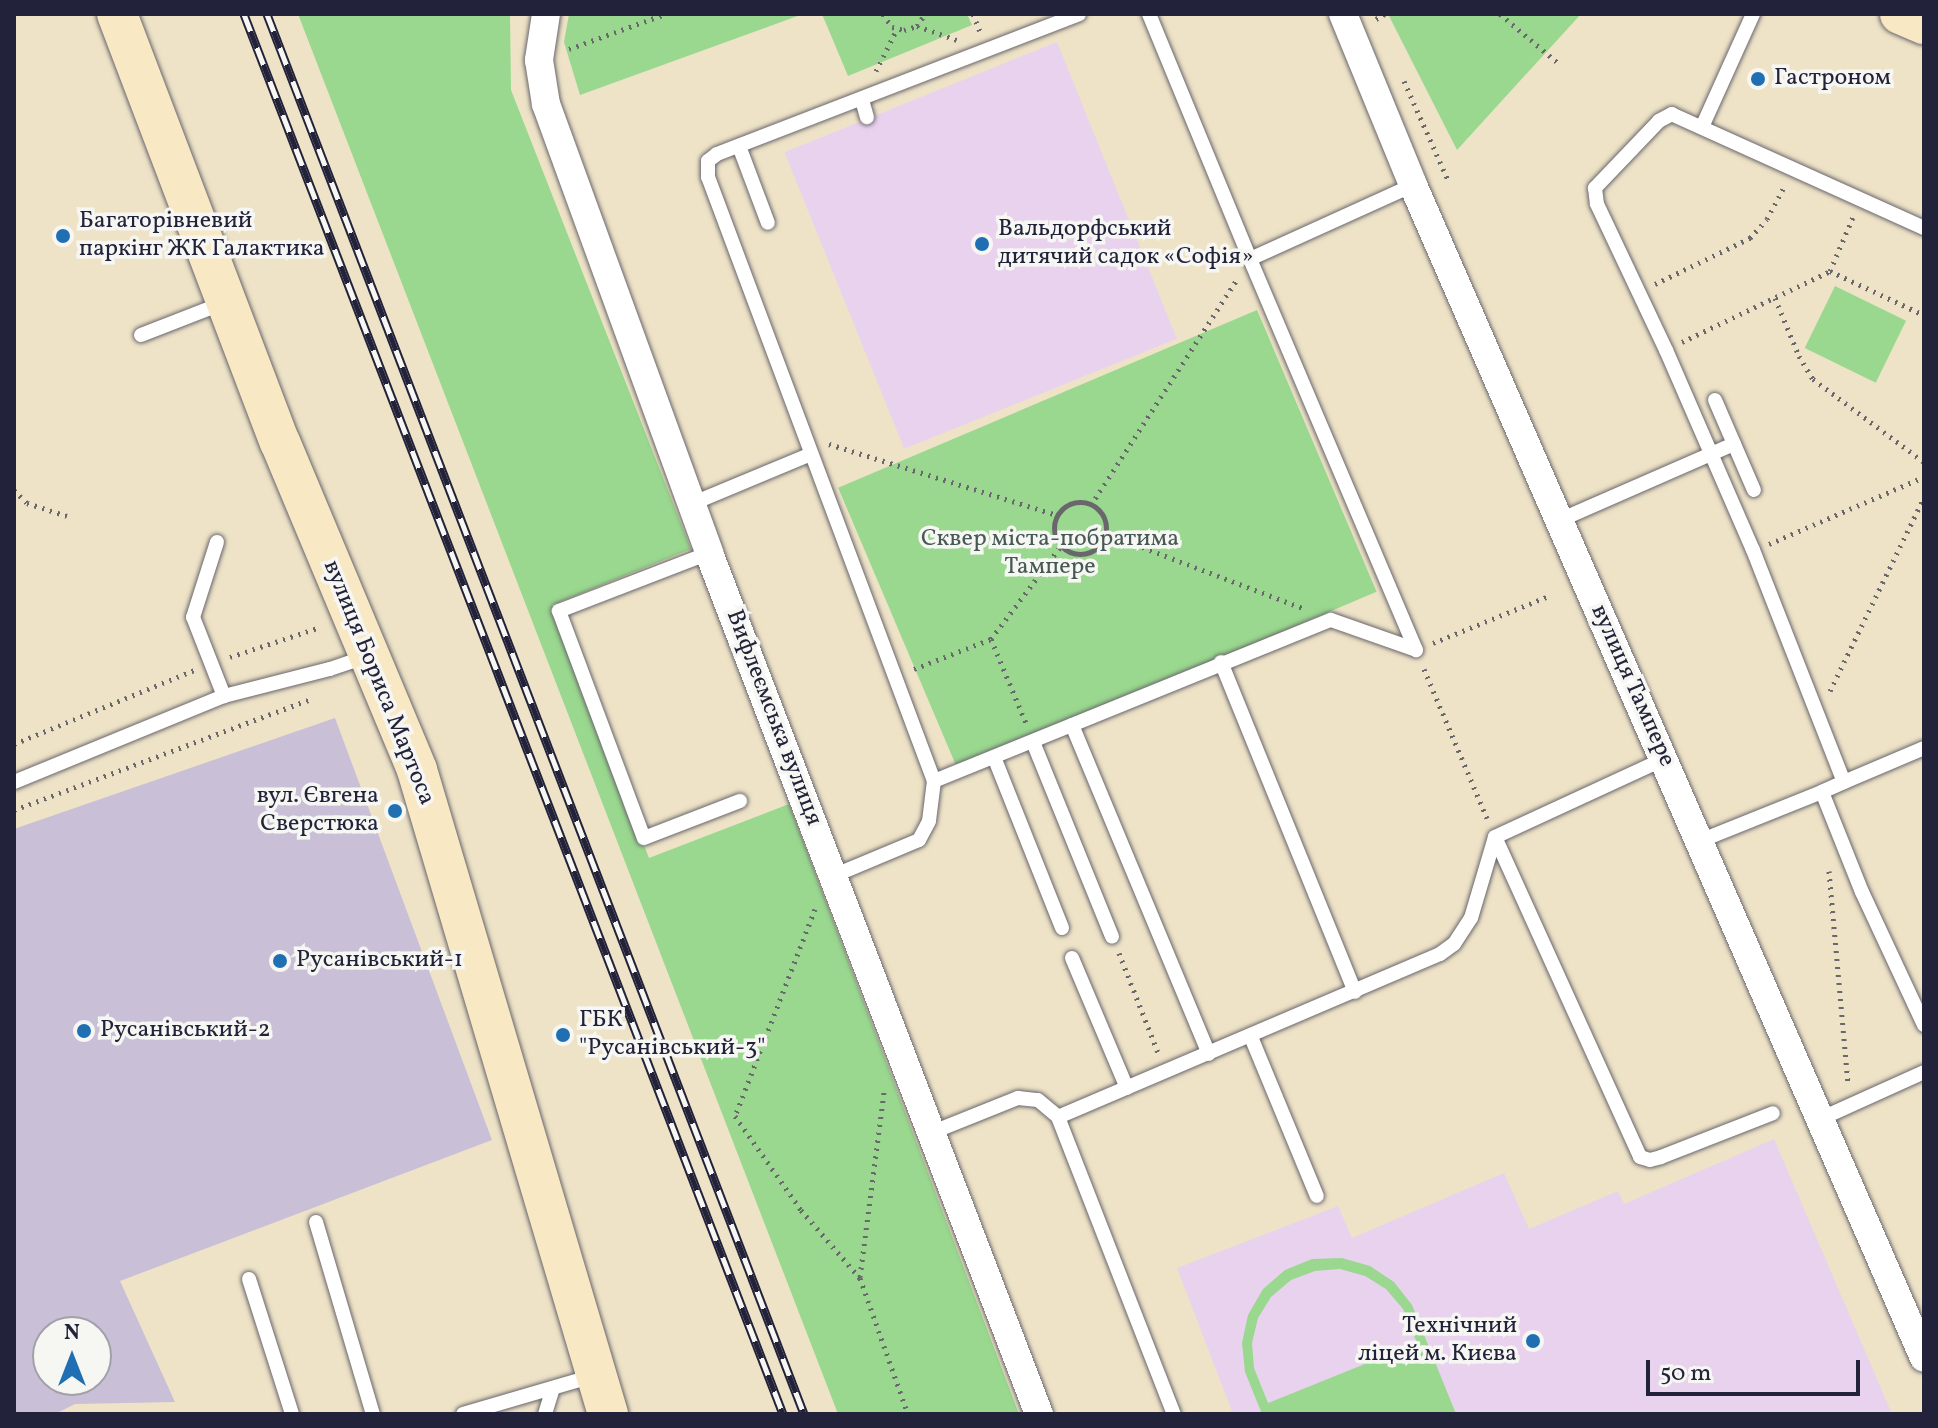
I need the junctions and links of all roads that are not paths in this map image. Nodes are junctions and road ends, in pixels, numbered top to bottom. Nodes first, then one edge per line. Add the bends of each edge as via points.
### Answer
1 (117, 14) edge
2 (546, 14) edge
3 (1079, 14) edge
4 (1149, 14) edge
5 (1343, 14) edge
6 (1753, 14) edge
7 (1900, 14) edge
8 (1924, 24) edge
9 (862, 100) junction
10 (867, 117) dead end
11 (1702, 127) junction
12 (739, 146) junction
13 (1413, 185) junction
14 (768, 223) dead end
15 (1924, 228) edge
16 (1250, 259) junction
17 (228, 302) junction
18 (141, 335) dead end
19 (1715, 400) dead end
20 (1734, 444) junction
21 (811, 454) junction
22 (1754, 490) dead end
23 (691, 504) junction
24 (1560, 520) junction
25 (217, 542) dead end
26 (709, 553) junction
27 (368, 656) junction
28 (1221, 662) junction
29 (224, 696) junction
30 (1072, 725) junction
31 (1033, 742) junction
32 (1924, 748) edge
33 (994, 757) junction
34 (1664, 759) junction
35 (934, 781) junction
36 (14, 782) edge
37 (1844, 782) junction
38 (1822, 792) junction
39 (740, 801) dead end
40 (1495, 837) junction
41 (1700, 841) junction
42 (833, 876) junction
43 (1062, 928) dead end
44 (1112, 937) road end
45 (1072, 958) dead end
46 (1355, 992) junction
47 (1924, 1025) edge
48 (1251, 1037) junction
49 (1209, 1054) junction
50 (1924, 1072) edge
51 (1127, 1088) junction
52 (1773, 1113) dead end
53 (1058, 1117) junction
54 (1820, 1119) junction
55 (933, 1132) junction
56 (1317, 1196) dead end
57 (316, 1222) dead end
58 (249, 1279) dead end
59 (1924, 1358) edge
60 (596, 1375) junction
61 (553, 1388) junction
62 (292, 1414) edge
63 (373, 1414) edge
64 (463, 1414) edge
65 (545, 1414) edge
66 (608, 1414) edge
67 (1039, 1414) edge
68 (1174, 1414) edge

1 - 17 main road, вулиця Бориса Мартоса
2 - 23 street, Вифлеємська вулиця via 539,60 546,104
3 - 9 lane
4 - 16 lane
5 - 13 street, вулиця Тампере
6 - 11 lane
7 - 8 main road
9 - 10 lane
9 - 12 lane
11 - 15 lane
11 - 37 lane via 1665,116 1595,188 1597,204 1753,550
12 - 14 lane
12 - 21 lane via 708,161 708,177
13 - 16 lane
13 - 24 street, вулиця Тампере
16 - 28 lane via 1416,650 1331,620
17 - 18 lane
17 - 27 main road, вулиця Бориса Мартоса
19 - 20 lane
20 - 22 lane
20 - 24 lane
21 - 23 lane
21 - 35 lane
23 - 26 street, Вифлеємська вулиця
24 - 34 street, вулиця Тампере
25 - 29 lane via 193,617
26 - 39 lane via 559,611 644,838
26 - 42 street, Вифлеємська вулиця
27 - 29 lane
27 - 60 main road, вулиця Бориса Мартоса via 417,770
28 - 30 lane
28 - 46 lane
29 - 36 lane
30 - 31 lane
30 - 49 lane
31 - 33 lane
31 - 44 lane
32 - 37 lane
33 - 35 lane
33 - 43 lane
34 - 40 lane
34 - 41 street, вулиця Тампере
35 - 42 lane via 929,821 919,840
37 - 38 lane
38 - 41 lane
38 - 47 lane
40 - 46 lane via 1471,918 1454,944
40 - 52 lane via 1640,1157 1661,1157
41 - 54 street, вулиця Тампере
42 - 55 street, Вифлеємська вулиця
45 - 51 lane
46 - 48 lane
48 - 49 lane
48 - 56 lane
49 - 51 lane
50 - 54 lane
51 - 53 lane
53 - 55 lane via 1038,1100 1018,1098
53 - 68 lane
54 - 59 street, вулиця Тампере
55 - 67 street, Вифлеємська вулиця
57 - 63 lane
58 - 62 lane
60 - 61 lane
60 - 66 main road, вулиця Бориса Мартоса
61 - 64 lane
61 - 65 lane

